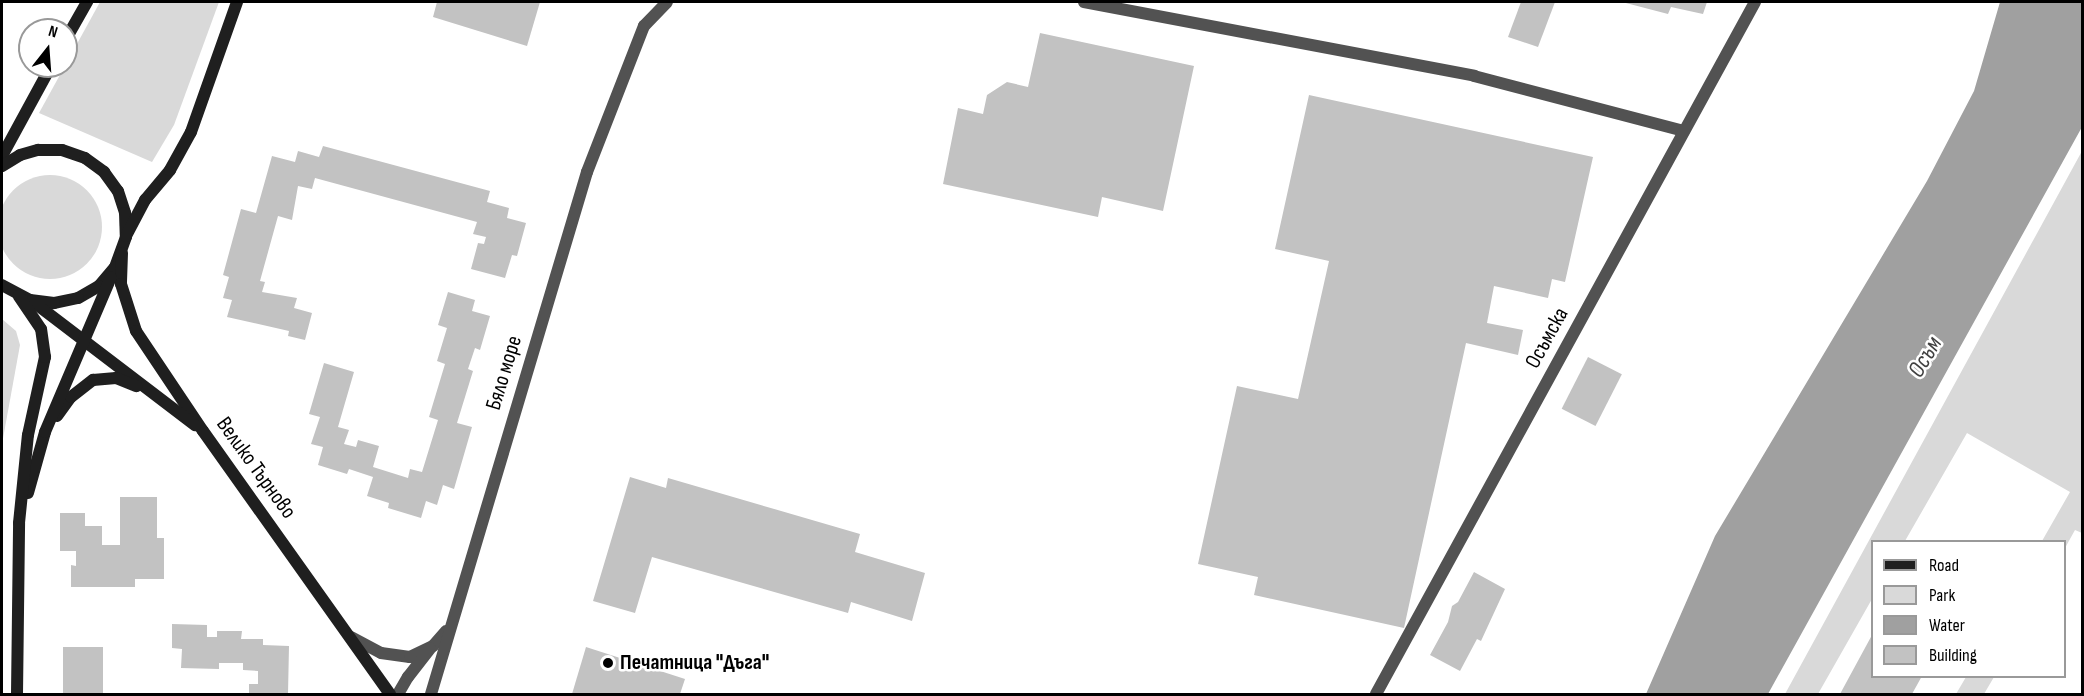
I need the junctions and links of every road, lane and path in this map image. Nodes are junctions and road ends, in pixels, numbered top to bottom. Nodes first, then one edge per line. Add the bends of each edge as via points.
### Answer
1 (87, 2) edge
2 (237, 2) edge
3 (667, 2) edge
4 (1084, 2) edge
5 (1755, 2) edge
6 (78, 18) edge
7 (44, 78) edge
8 (1683, 131) junction
9 (2, 156) edge
10 (2, 166) edge
11 (126, 237) junction
12 (122, 253) junction
13 (115, 267) junction
14 (3, 288) edge
15 (25, 298) junction
16 (84, 340) junction
17 (154, 393) junction
18 (203, 431) junction
19 (45, 432) junction
20 (19, 523) junction
21 (449, 628) junction
22 (351, 637) junction
23 (433, 646) junction
24 (435, 676) junction
25 (17, 694) edge
26 (390, 694) edge
27 (398, 694) edge
28 (421, 694) edge
29 (431, 694) edge
30 (1376, 694) edge

1 - 6 street
2 - 11 street via 191,132 170,170 145,200
3 - 21 street, Бяло море via 644,26 587,172
4 - 8 street via 1474,76
5 - 8 street, Осъмска
7 - 9 street
8 - 30 street, Осъмска
10 - 11 street, Велико Търново via 38,150 62,150 85,158 104,172 118,191 126,213
11 - 12 street, Велико Търново
12 - 13 street, Велико Търново
12 - 18 street, Велико Търново via 121,284 136,331
13 - 15 street, Велико Търново via 99,286 78,298 54,303
13 - 16 street
14 - 15 street, Велико Търново
15 - 16 street
15 - 20 street via 41,329 45,357 28,435
16 - 17 street
16 - 19 street
17 - 18 street
17 - 19 street via 116,378 93,380 71,397
18 - 22 street, Велико Търново
19 - 20 street
20 - 25 street
21 - 23 street, Бяло море
21 - 24 street
22 - 23 street, Бяло море via 381,653 410,657
22 - 26 street, Велико Търново
23 - 27 street
24 - 28 street
24 - 29 street

